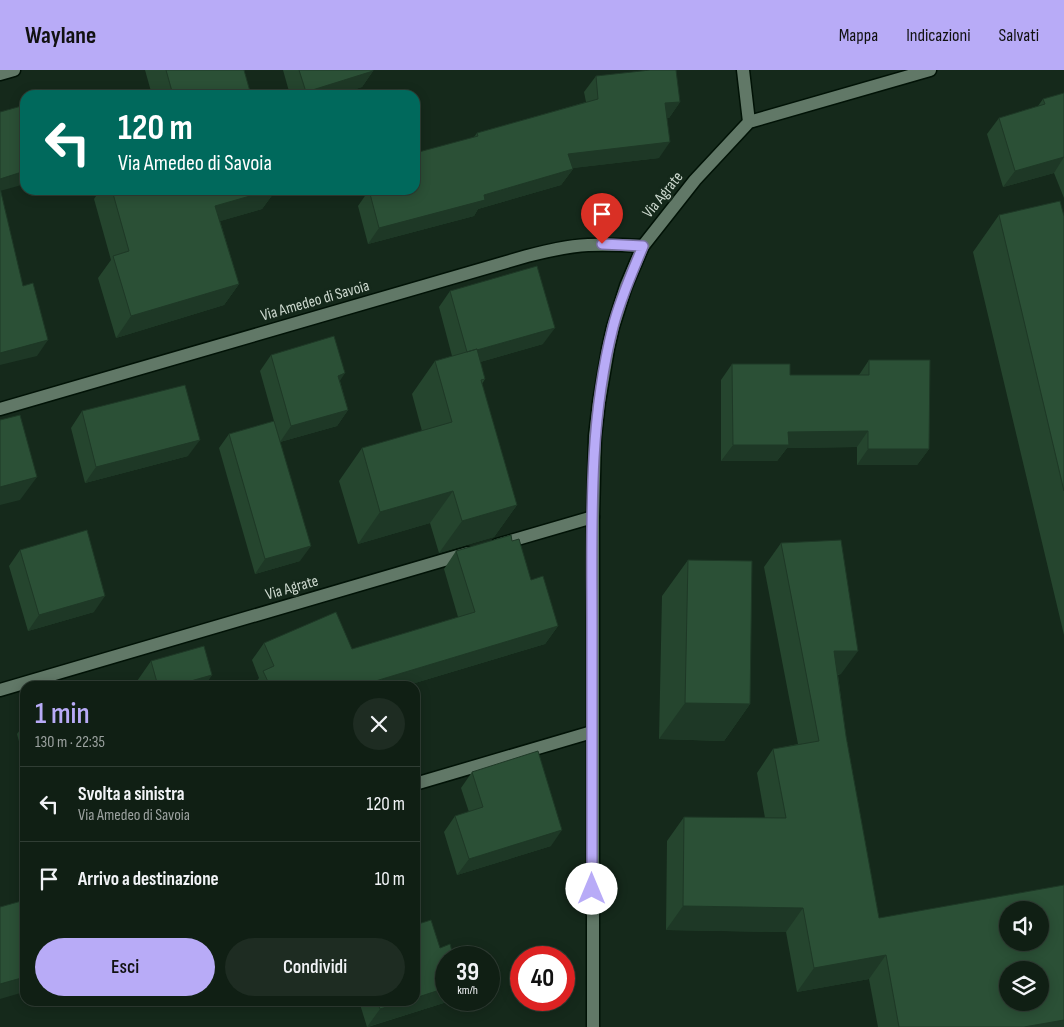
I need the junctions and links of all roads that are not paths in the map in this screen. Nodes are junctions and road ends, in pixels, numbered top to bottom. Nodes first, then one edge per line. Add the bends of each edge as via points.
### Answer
1 (14, 70) edge
2 (744, 70) edge
3 (930, 70) edge
4 (0, 74) edge
5 (748, 122) junction
6 (643, 246) junction
7 (0, 409) edge
8 (593, 517) junction
9 (31, 681) edge
10 (20, 684) edge
11 (0, 690) edge
12 (592, 732) junction
13 (420, 783) edge
14 (593, 1027) edge

1 - 4 street
2 - 5 street
3 - 5 street
5 - 6 street, Via Agrate via 695,180
6 - 7 street, Via Amedeo di Savoia via 588,245 527,256
6 - 8 street, Via Agrate via 626,286 608,349 595,436
8 - 9 street, Via Agrate
8 - 12 street, Via Agrate
10 - 11 street, Via Agrate
12 - 13 street
12 - 14 street, Via Agrate

